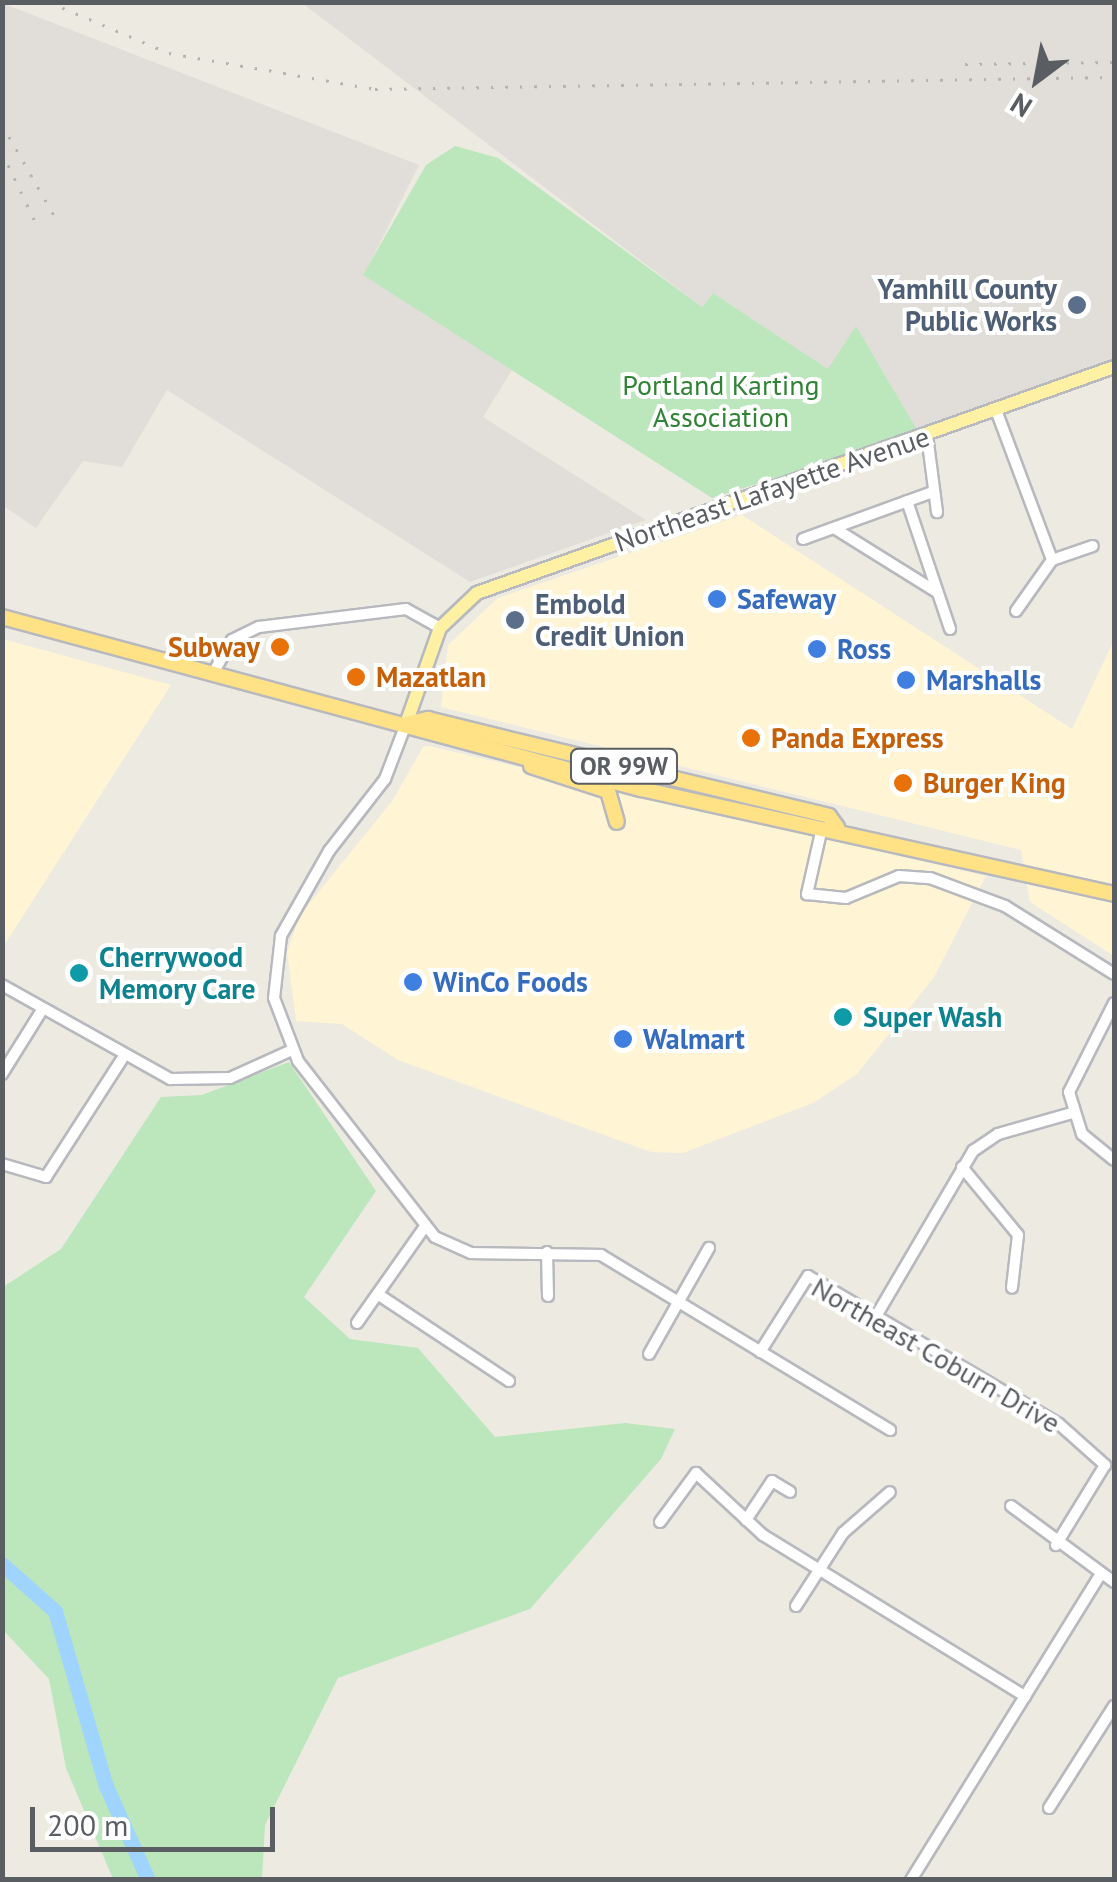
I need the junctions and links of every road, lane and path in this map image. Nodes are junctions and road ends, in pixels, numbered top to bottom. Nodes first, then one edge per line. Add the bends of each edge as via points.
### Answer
1 (1114, 367) edge
2 (996, 410) junction
3 (927, 434) junction
4 (930, 493) junction
5 (908, 501) junction
6 (937, 512) dead end
7 (834, 528) junction
8 (803, 539) dead end
9 (1093, 546) dead end
10 (1052, 560) junction
11 (938, 593) junction
12 (1016, 612) dead end
13 (2, 617) edge
14 (440, 628) junction
15 (950, 629) dead end
16 (212, 675) junction
17 (406, 724) junction
18 (513, 756) junction
19 (533, 760) junction
20 (639, 770) junction
21 (710, 787) junction
22 (641, 789) junction
23 (618, 822) dead end
24 (837, 827) junction
25 (821, 832) junction
26 (1114, 894) edge
27 (1114, 974) edge
28 (2, 985) edge
29 (1114, 1003) edge
30 (42, 1010) junction
31 (292, 1050) junction
32 (122, 1059) junction
33 (2, 1074) edge
34 (1072, 1113) junction
35 (1114, 1160) edge
36 (2, 1164) edge
37 (962, 1167) junction
38 (424, 1228) junction
39 (710, 1248) dead end
40 (547, 1252) junction
41 (1012, 1288) dead end
42 (379, 1295) junction
43 (548, 1296) dead end
44 (680, 1303) junction
45 (876, 1318) junction
46 (357, 1323) dead end
47 (760, 1352) junction
48 (649, 1354) dead end
49 (509, 1381) dead end
50 (890, 1430) dead end
51 (790, 1492) dead end
52 (890, 1492) dead end
53 (1012, 1506) dead end
54 (746, 1520) junction
55 (660, 1522) dead end
56 (1056, 1546) junction
57 (819, 1569) junction
58 (1100, 1573) junction
59 (1114, 1582) edge
60 (796, 1606) dead end
61 (1024, 1696) junction
62 (1114, 1706) edge
63 (1049, 1808) dead end
64 (911, 1880) edge

1 - 2 main road, Northeast Lafayette Avenue
2 - 3 main road, Northeast Lafayette Avenue
2 - 10 street
3 - 4 street
3 - 14 main road, Northeast Lafayette Avenue via 493,586
4 - 5 street
4 - 6 street
5 - 7 street
5 - 11 street
7 - 8 street
7 - 11 street
9 - 10 street
10 - 12 street
11 - 15 street
13 - 16 highway, OR 99W
14 - 16 street via 406,608 259,627 232,640
14 - 17 main road
16 - 17 highway, OR 99W
17 - 18 highway, OR 99W
17 - 20 highway, OR 99W via 428,720
17 - 31 street via 385,779 289,917 274,965 278,1014
18 - 19 highway, OR 99W
18 - 23 highway via 608,791
19 - 20 highway
19 - 22 highway, OR 99W
20 - 21 highway, OR 99W
21 - 22 highway
21 - 24 highway, OR 99W via 829,816
22 - 25 highway, OR 99W
24 - 25 highway
24 - 26 highway, OR 99W
25 - 27 street via 807,894 846,898 899,876 930,878 1005,906
28 - 30 street
29 - 34 street via 1072,1076
30 - 32 street
30 - 33 street
31 - 32 street via 198,1082
31 - 38 street
32 - 36 street via 40,1179
34 - 35 street via 1096,1150
34 - 37 street via 998,1134
37 - 41 street via 1018,1235
37 - 45 street
38 - 40 street via 471,1253
38 - 42 street
39 - 44 street
40 - 43 street
40 - 44 street via 600,1255
42 - 46 street
42 - 49 street
44 - 47 street
44 - 48 street
45 - 47 street, Northeast Coburn Drive via 808,1276
45 - 56 street, Northeast Coburn Drive via 1058,1424 1105,1465
47 - 50 street
51 - 54 street via 772,1481
52 - 57 street via 852,1523
53 - 56 street
54 - 55 street via 696,1473
54 - 57 street
56 - 58 street
57 - 60 street
57 - 61 street
58 - 59 street
58 - 61 street
61 - 64 street
62 - 63 street

